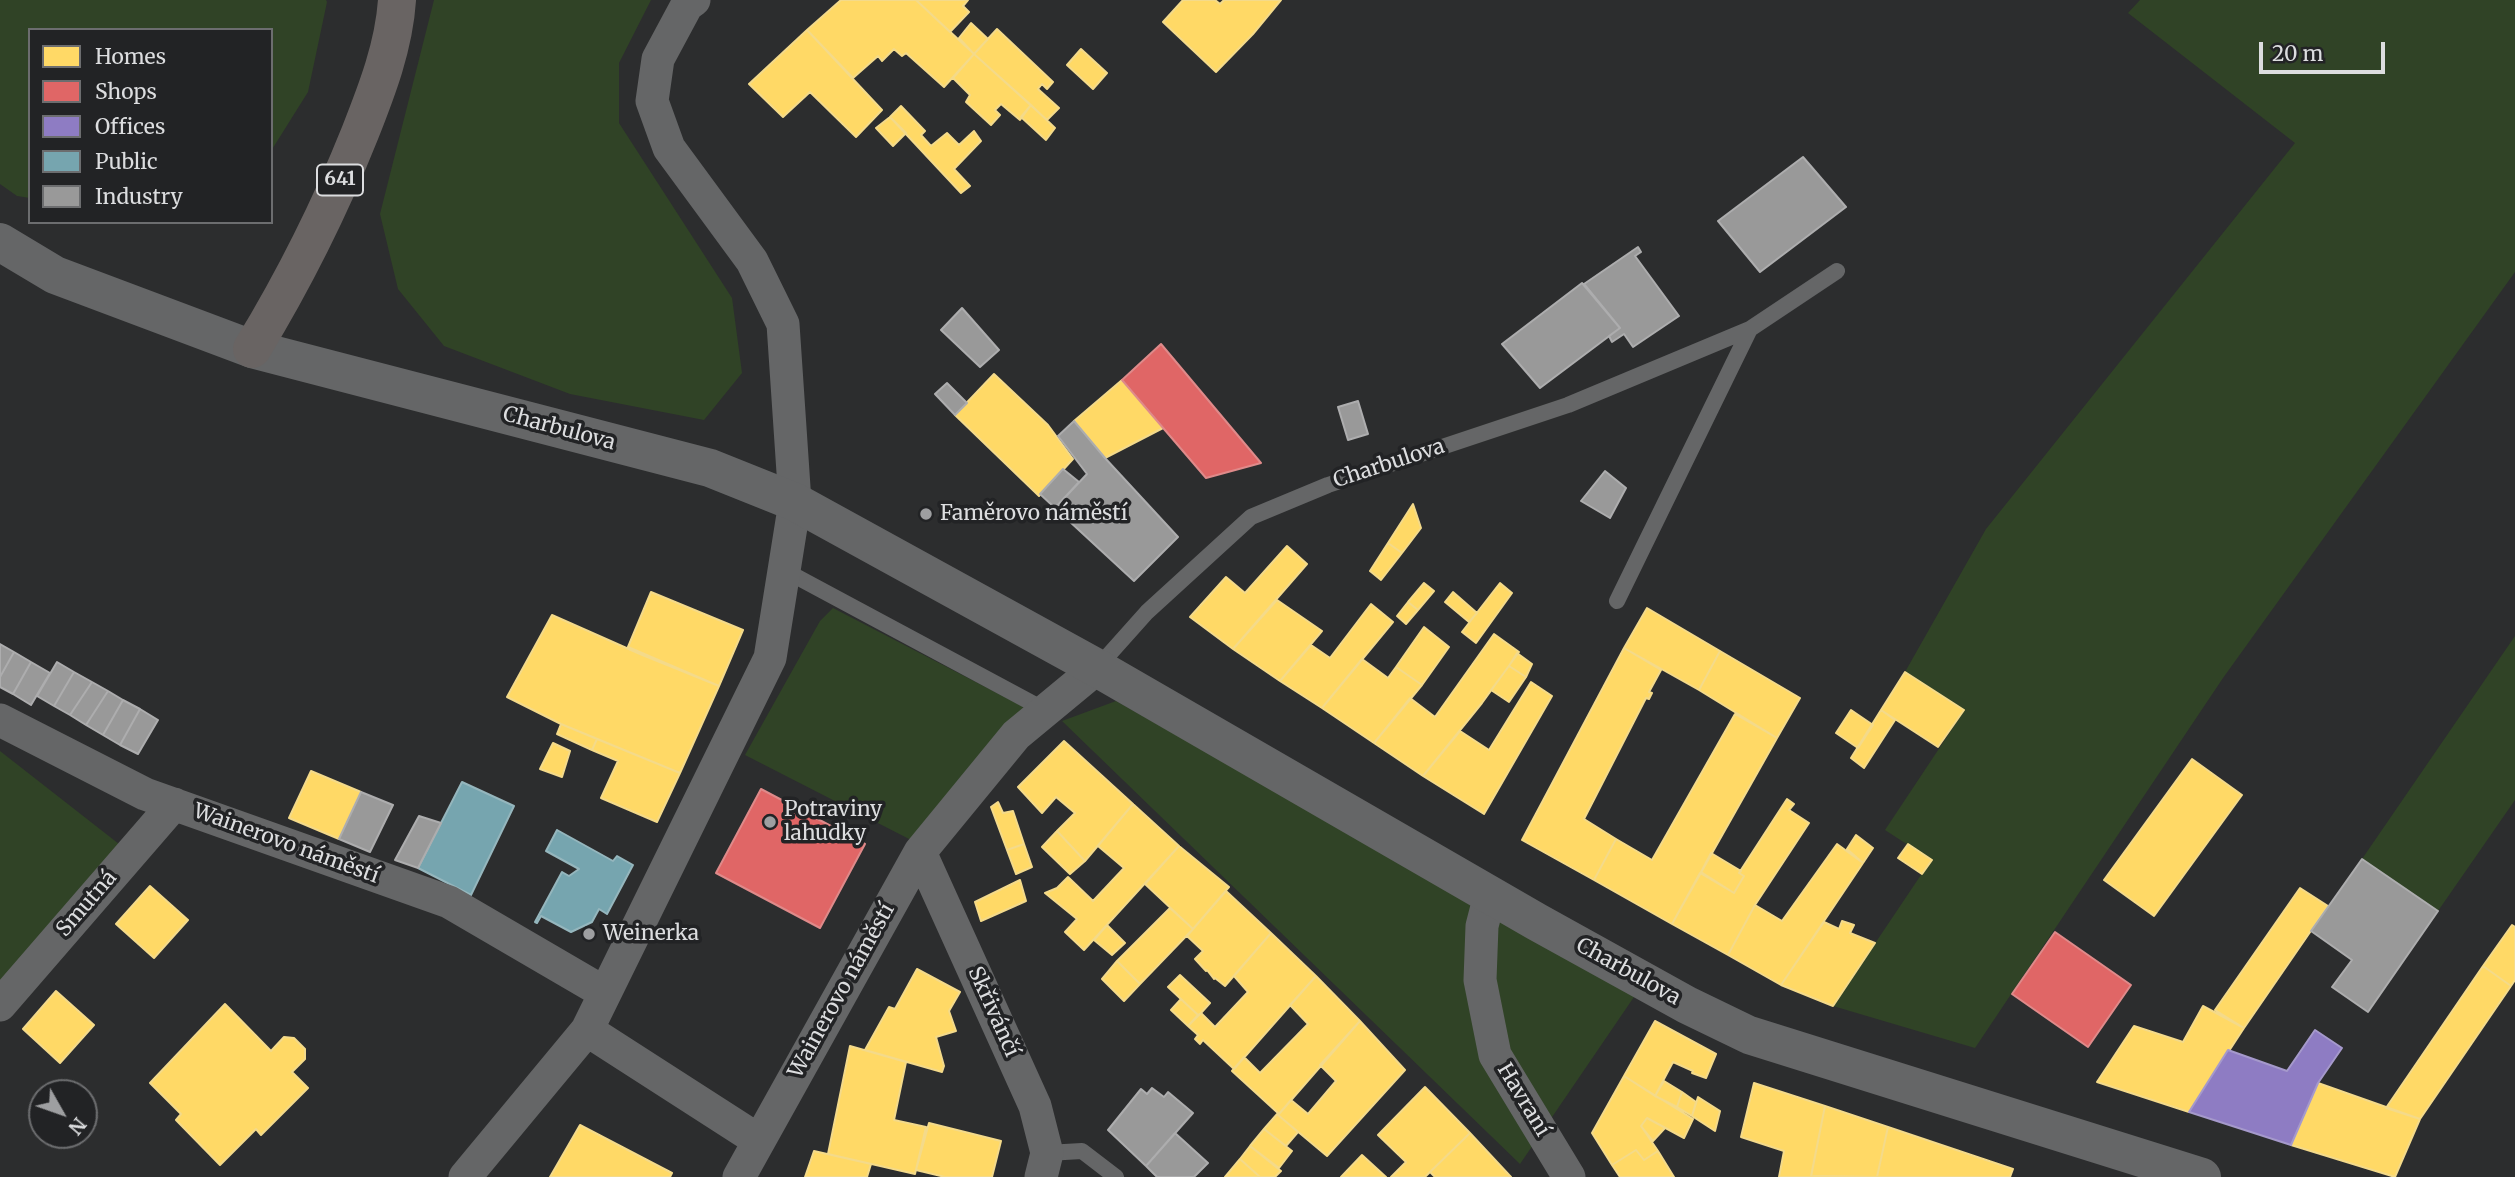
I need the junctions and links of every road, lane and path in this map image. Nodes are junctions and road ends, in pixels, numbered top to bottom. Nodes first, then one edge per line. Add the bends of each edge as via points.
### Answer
1 (397, 0) edge
2 (694, 0) edge
3 (0, 242) edge
4 (1837, 271) dead end
5 (1750, 329) junction
6 (252, 349) junction
7 (795, 502) junction
8 (784, 570) junction
9 (1617, 601) dead end
10 (1097, 668) junction
11 (1045, 710) junction
12 (0, 720) edge
13 (174, 804) junction
14 (920, 852) junction
15 (1490, 895) junction
16 (605, 993) junction
17 (0, 1004) edge
18 (587, 1030) junction
19 (758, 1140) junction
20 (1044, 1165) edge
21 (465, 1177) edge
22 (739, 1177) edge
23 (1116, 1177) edge
24 (1569, 1177) edge
25 (2202, 1177) edge

1 - 6 highway, 641 via 388,53 351,155 281,301
2 - 7 street via 658,59 652,101 668,148 752,261 783,324
3 - 6 street, Charbulova via 55,275
4 - 5 lane, Charbulova
5 - 9 lane
5 - 10 lane, Charbulova via 1568,405 1328,485 1251,517 1147,612
6 - 7 street, Charbulova via 710,468
7 - 8 street
7 - 10 street, Charbulova
8 - 11 lane
8 - 16 street via 771,658
10 - 11 street, Wainerovo náměstí
10 - 15 street, Charbulova
11 - 14 street, Wainerovo náměstí via 1016,735
12 - 13 street, Wainerovo náměstí via 145,794
13 - 16 street, Wainerovo náměstí via 449,902
13 - 17 street, Smutná
14 - 19 street, Wainerovo náměstí
14 - 20 street, Skřivánčí via 1035,1106
15 - 24 street, Havraní via 1482,926 1480,980 1495,1055
15 - 25 street, Charbulova via 1749,1035
16 - 18 street
18 - 19 street
18 - 21 street
19 - 22 street, Wainerovo náměstí
20 - 23 lane via 1082,1151

